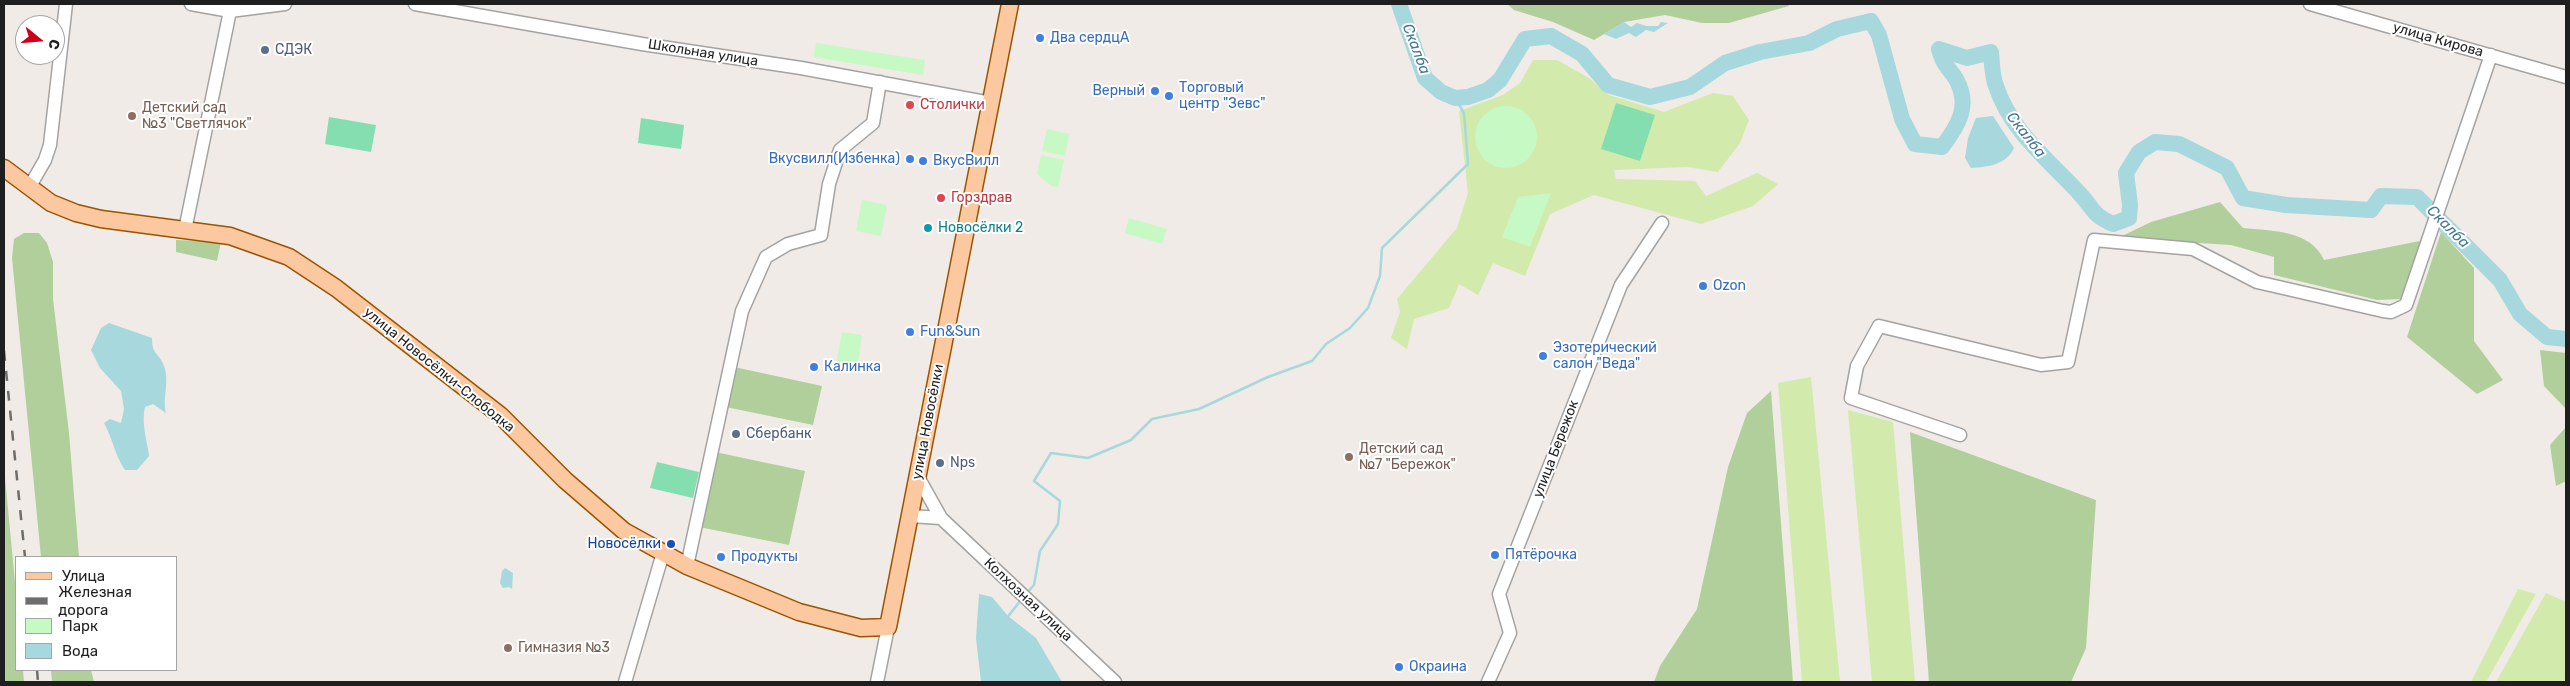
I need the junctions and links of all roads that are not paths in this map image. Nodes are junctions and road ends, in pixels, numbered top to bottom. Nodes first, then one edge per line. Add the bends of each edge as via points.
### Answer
1 (66, 4) edge
2 (191, 4) edge
3 (285, 4) edge
4 (415, 4) edge
5 (1010, 4) edge
6 (2310, 4) edge
7 (230, 11) junction
8 (2491, 55) junction
9 (2566, 77) edge
10 (880, 82) junction
11 (991, 102) junction
12 (4, 168) edge
13 (30, 186) junction
14 (1662, 223) dead end
15 (185, 230) junction
16 (1960, 435) dead end
17 (918, 477) junction
18 (910, 516) junction
19 (941, 518) junction
20 (664, 553) junction
21 (687, 566) junction
22 (888, 627) junction
23 (625, 682) edge
24 (877, 682) edge
25 (1115, 682) edge
26 (1488, 682) edge

1 - 13 street via 50,145
2 - 7 street
3 - 7 street
4 - 10 street, Школьная улица
5 - 11 main road, улица Новосёлки
6 - 8 street, улица Кирова
7 - 15 street
8 - 9 street, улица Кирова
8 - 16 street via 2406,305 2391,312 2257,282 2193,249 2094,240 2068,362 2041,365 1879,326 1857,366 1851,398
10 - 11 street, Школьная улица
10 - 21 street via 873,123 840,150 828,184 821,235 788,244 766,257 742,311
11 - 17 main road, улица Новосёлки
12 - 13 main road, улица Новосёлки-Слободка
13 - 15 main road, улица Новосёлки-Слободка via 51,203 81,215
14 - 26 street, улица Бережок via 1621,285 1500,594 1510,633
15 - 20 main road, улица Новосёлки-Слободка via 230,236 259,245 289,257 336,288 500,415 565,480 624,531
17 - 18 main road, улица Новосёлки
17 - 19 street, Колхозная улица
18 - 19 street
18 - 22 main road, улица Новосёлки
19 - 25 street, Колхозная улица
20 - 21 main road, улица Новосёлки-Слободка
20 - 23 street
21 - 22 main road, улица Новосёлки-Слободка via 799,612 851,626
22 - 24 street, улица Новосёлки

